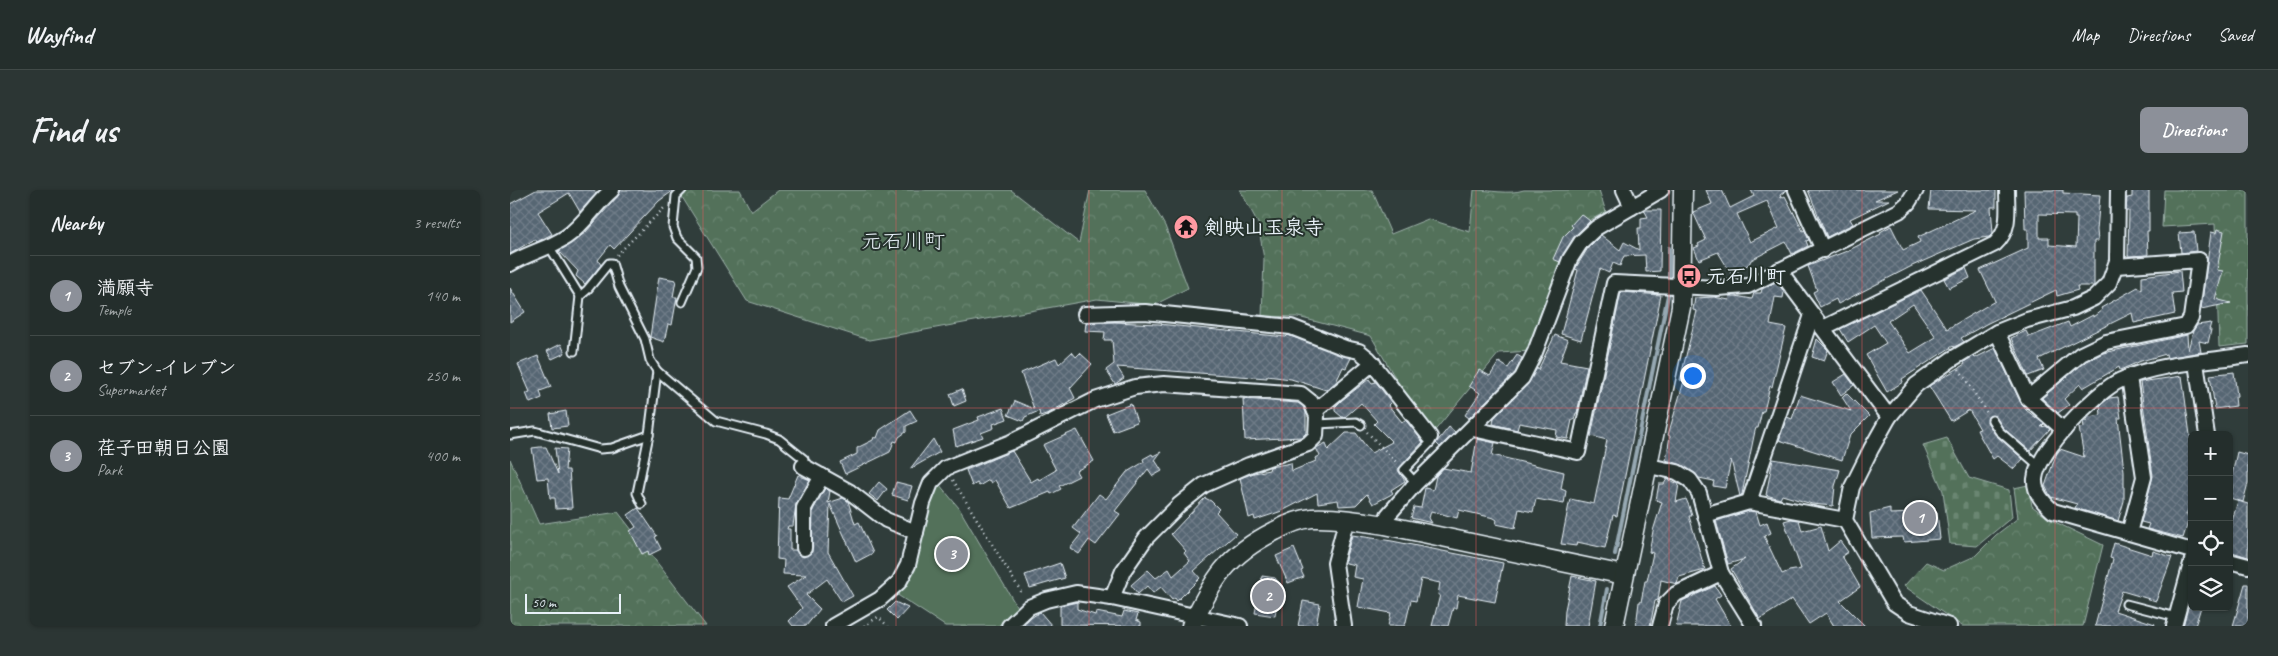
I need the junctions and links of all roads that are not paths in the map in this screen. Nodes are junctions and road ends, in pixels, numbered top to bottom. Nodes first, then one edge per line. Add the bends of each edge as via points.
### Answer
1 (612, 190) edge
2 (682, 190) edge
3 (1624, 190) edge
4 (1662, 190) edge
5 (1682, 190) edge
6 (1796, 190) edge
7 (1916, 190) edge
8 (2007, 190) edge
9 (2118, 190) edge
10 (1632, 207) junction
11 (549, 246) junction
12 (1823, 250) junction
13 (510, 264) edge
14 (2116, 266) junction
15 (1779, 270) junction
16 (1682, 287) junction
17 (580, 296) junction
18 (682, 302) dead end
19 (1085, 314) dead end
20 (1812, 315) junction
21 (1823, 328) junction
22 (1997, 332) junction
23 (574, 351) dead end
24 (2248, 355) edge
25 (1373, 363) junction
26 (2196, 363) junction
27 (657, 371) junction
28 (2129, 377) junction
29 (2028, 398) junction
30 (1889, 417) junction
31 (1316, 418) junction
32 (1992, 420) road end
33 (1361, 425) road end
34 (1473, 429) junction
35 (2064, 430) junction
36 (2206, 431) edge
37 (510, 435) edge
38 (649, 435) junction
39 (1430, 437) joint
40 (2038, 465) junction
41 (803, 466) joint
42 (1649, 466) junction
43 (822, 476) junction
44 (1416, 483) junction
45 (1749, 502) junction
46 (642, 504) dead end
47 (1705, 515) junction
48 (1350, 519) junction
49 (1845, 520) junction
50 (1385, 525) junction
51 (916, 532) junction
52 (2129, 533) junction
53 (804, 548) dead end
54 (2188, 550) edge
55 (2233, 562) edge
56 (2190, 566) edge
57 (2248, 566) edge
58 (1722, 573) junction
59 (1624, 575) junction
60 (1112, 598) junction
61 (2126, 604) dead end
62 (1193, 621) edge
63 (2175, 621) edge
64 (833, 626) edge
65 (1010, 626) edge
66 (1240, 626) edge
67 (1344, 626) edge
68 (1614, 626) edge
69 (1660, 626) edge
70 (1754, 626) edge
71 (1949, 626) edge

1 - 11 street via 581,225
2 - 18 lane via 676,196 673,227 677,238 696,257 697,267
3 - 10 street
4 - 10 street
5 - 16 street
6 - 12 street
7 - 12 street via 1908,204 1899,211
8 - 21 street via 2006,228 2004,236 1995,244
9 - 14 street
10 - 34 street via 1596,228 1581,242 1570,259 1522,378
11 - 13 street
11 - 17 lane
12 - 15 street
14 - 22 street via 2109,283 2094,298
14 - 29 street via 2199,260 2191,318 2186,326 2106,342 2081,354
15 - 16 street via 1748,286
15 - 20 street
16 - 34 street via 1614,283 1578,452
16 - 42 street via 1681,307
17 - 23 lane
17 - 27 lane via 612,263 619,287
19 - 25 street via 1145,312 1291,327 1359,351
20 - 21 street
20 - 45 street
21 - 30 street
22 - 29 street
22 - 30 street via 1916,385
24 - 26 street
25 - 31 street
25 - 39 street
26 - 28 street
26 - 36 street
27 - 38 lane
27 - 41 lane via 716,421 779,439 804,459
28 - 35 street via 2119,380 2092,400
28 - 52 street via 2144,477
29 - 35 street
30 - 49 street via 1852,487
31 - 33 lane
31 - 51 street via 1311,402 1301,394 1164,384 1135,387 1095,400 1011,442 946,468 931,483
31 - 60 street via 1316,436 1308,444 1204,485 1179,505 1146,538 1123,571
32 - 40 lane via 1999,431
34 - 44 street
35 - 40 street
37 - 38 lane via 535,431 600,449
38 - 46 lane via 637,493
39 - 44 lane via 1432,442 1404,470
40 - 52 street via 2035,480 2038,491 2053,512
41 - 43 street
42 - 47 street via 1676,472 1690,480 1699,493
42 - 59 street
43 - 51 street via 850,492 886,520
43 - 53 street via 804,508
44 - 50 street via 1388,514
45 - 47 street
45 - 49 street
47 - 58 street
48 - 50 street
48 - 62 street via 1311,518 1287,525 1256,541 1235,555 1215,579
48 - 67 street via 1344,529 1335,564
49 - 71 street via 1894,603 1909,613
50 - 59 street
51 - 64 street via 908,565 899,582 880,599
52 - 54 street
55 - 57 street
56 - 63 street
58 - 69 street via 1676,594 1666,604
58 - 70 street
59 - 68 street
60 - 62 street
60 - 65 street via 1076,593 1046,600 1029,607
61 - 63 lane
62 - 66 street

